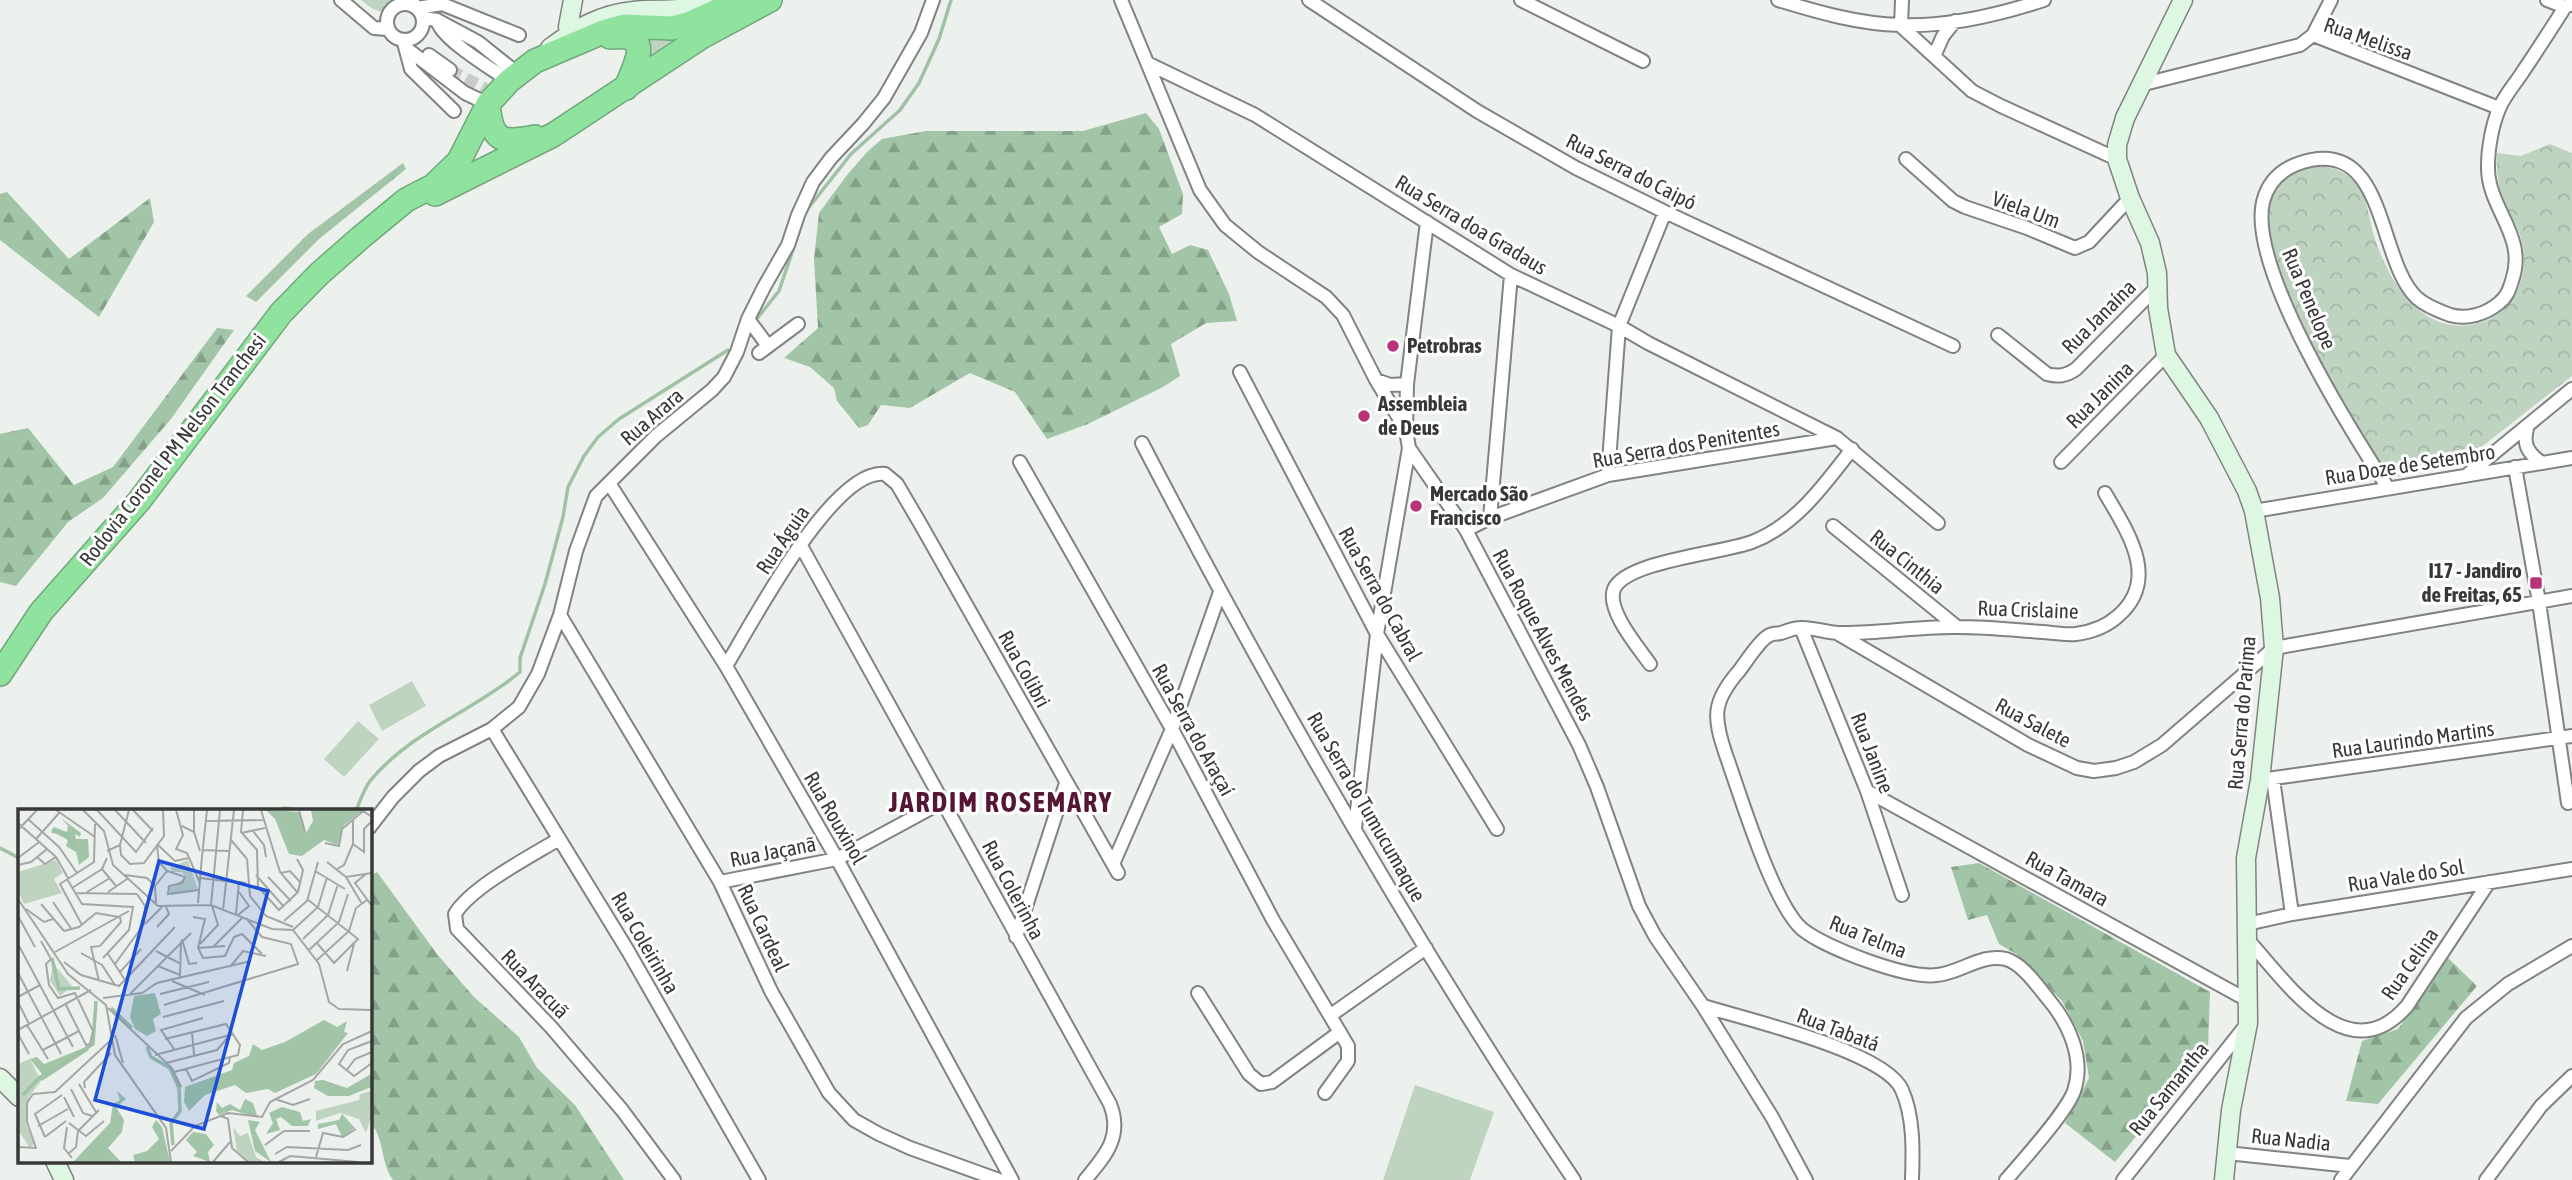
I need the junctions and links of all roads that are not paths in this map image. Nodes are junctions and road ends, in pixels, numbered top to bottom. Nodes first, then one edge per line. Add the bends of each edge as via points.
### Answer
1 (341, 0) edge
2 (573, 0) edge
3 (707, 0) edge
4 (741, 0) edge
5 (769, 0) edge
6 (933, 0) edge
7 (1121, 0) edge
8 (1309, 0) edge
9 (1521, 0) edge
10 (1778, 0) edge
11 (1902, 0) edge
12 (2044, 0) edge
13 (2183, 0) edge
14 (2332, 0) edge
15 (2547, 0) edge
16 (635, 5) edge
17 (2568, 5) edge
18 (417, 9) edge
19 (1955, 21) junction
20 (1901, 26) junction
21 (388, 29) junction
22 (519, 35) dead end
23 (2313, 35) junction
24 (570, 36) junction
25 (404, 42) junction
26 (1935, 54) junction
27 (1643, 61) dead end
28 (1149, 64) junction
29 (526, 67) junction
30 (450, 70) tunnel mouth
31 (2140, 85) junction
32 (626, 88) junction
33 (488, 104) junction
34 (2499, 108) junction
35 (454, 111) dead end
36 (554, 133) junction
37 (1906, 159) dead end
38 (2117, 159) junction
39 (2130, 198) junction
40 (1665, 212) junction
41 (1427, 222) junction
42 (360, 238) junction
43 (1511, 275) junction
44 (2158, 286) junction
45 (748, 319) junction
46 (798, 324) dead end
47 (1619, 326) junction
48 (1998, 335) dead end
49 (1953, 346) dead end
50 (2166, 355) junction
51 (1240, 372) dead end
52 (1376, 380) junction
53 (1407, 384) junction
54 (2572, 389) edge
55 (2529, 424) junction
56 (1406, 430) junction
57 (1837, 438) junction
58 (1142, 443) dead end
59 (1409, 448) junction
60 (1852, 449) junction
61 (2572, 458) edge
62 (2061, 462) dead end
63 (1020, 463) dead end
64 (2542, 463) junction
65 (2515, 467) junction
66 (1608, 475) junction
67 (2464, 478) junction
68 (609, 483) junction
69 (897, 484) joint
70 (2388, 488) junction
71 (2105, 493) dead end
72 (2254, 511) junction
73 (1490, 518) junction
74 (1938, 523) dead end
75 (1833, 526) dead end
76 (1466, 530) junction
77 (800, 544) junction
78 (1220, 592) junction
79 (2572, 596) edge
80 (2539, 602) junction
81 (560, 615) junction
82 (1957, 627) junction
83 (1801, 628) junction
84 (1837, 634) junction
85 (1377, 635) junction
86 (2274, 648) junction
87 (1650, 664) dead end
88 (726, 666) junction
89 (0, 674) edge
90 (492, 729) junction
91 (1172, 729) junction
92 (2566, 738) edge
93 (2266, 780) junction
94 (1066, 783) junction
95 (1867, 791) junction
96 (944, 801) junction
97 (2568, 803) dead end
98 (371, 825) edge
99 (1355, 828) junction
100 (1497, 829) dead end
101 (558, 839) junction
102 (837, 859) junction
103 (2572, 869) edge
104 (720, 882) junction
105 (2489, 882) junction
106 (1902, 895) dead end
107 (2292, 914) junction
108 (2248, 933) junction
109 (1016, 937) junction
110 (2572, 946) edge
111 (1426, 948) junction
112 (1198, 993) dead end
113 (2249, 1001) junction
114 (1703, 1006) junction
115 (1331, 1015) junction
116 (2248, 1023) junction
117 (1340, 1032) junction
118 (2572, 1076) edge
119 (0, 1078) edge
120 (1325, 1093) dead end
121 (18, 1096) edge
122 (2227, 1153) junction
123 (55, 1162) edge
124 (2350, 1166) junction
125 (64, 1180) edge
126 (674, 1180) edge
127 (759, 1180) edge
128 (999, 1180) edge
129 (1012, 1180) edge
130 (1085, 1180) edge
131 (1574, 1180) edge
132 (1806, 1180) edge
133 (1912, 1180) edge
134 (2006, 1180) edge
135 (2123, 1180) edge
136 (2224, 1180) edge
137 (2341, 1180) edge
138 (2486, 1180) edge

1 - 21 street via 374,28
2 - 24 street
3 - 16 street via 676,11
4 - 24 highway, Rodovia Coronel PM Nelson Tranchesi via 672,28 624,26
5 - 32 highway, Rodovia Coronel PM Nelson Tranchesi via 703,36
6 - 45 street, Rua Arara via 921,33 884,99 813,182 788,245
7 - 28 street, Rua Roque Alves Mendes
8 - 40 street, Rua Serra do Caipó via 1477,111
9 - 27 street
10 - 20 street via 1822,13
11 - 20 street
12 - 19 street
13 - 31 street
14 - 23 street
15 - 17 street
16 - 24 street via 600,9
16 - 29 street via 569,33
17 - 34 street, Rua Penelope
18 - 21 street via 406,4 395,7 388,17
18 - 21 street via 422,30 413,38 396,38
18 - 22 street via 442,5
18 - 29 street
19 - 20 street
19 - 26 street
20 - 26 street
23 - 31 street, Rua Melissa via 2289,48
23 - 34 street, Rua Melissa
24 - 29 highway, Rodovia Coronel PM Nelson Tranchesi
24 - 32 highway via 633,37 639,53
25 - 30 street
25 - 33 street via 465,93
25 - 35 street via 411,69
26 - 38 street via 1972,91
28 - 41 street, Rua Serra doa Gradaus via 1255,116
28 - 52 street, Rua Roque Alves Mendes via 1210,205 1225,225 1258,253 1334,304
29 - 33 highway, Rodovia Coronel PM Nelson Tranchesi
31 - 38 street via 2125,118
32 - 36 highway, Rodovia Coronel PM Nelson Tranchesi
33 - 36 highway via 493,131 503,141
33 - 42 highway, Rodovia Coronel PM Nelson Tranchesi via 460,161
34 - 70 street, Rua Penelope via 2488,165 2490,190 2516,246 2517,267 2507,295 2487,311 2456,317 2417,298 2399,272 2378,206 2365,182 2339,162 2320,158 2283,169 2263,203 2268,261 2295,324 2345,421
36 - 42 highway, Rodovia Coronel PM Nelson Tranchesi via 454,183
37 - 39 street, Viela Um via 1965,208 2075,248 2089,242
38 - 39 street, Rua Serra do Parima
39 - 44 street, Rua Serra do Parima via 2150,243
40 - 47 street
40 - 49 street, Rua Serra do Caipó
41 - 43 street, Rua Serra doa Gradaus
41 - 53 street
42 - 89 highway, Rodovia Coronel PM Nelson Tranchesi via 281,313 139,501 41,612
43 - 47 street, Rua Serra doa Gradaus
43 - 73 street
44 - 48 street, Rua Janaína via 2066,375 2047,374
44 - 50 street, Rua Serra do Parima
45 - 46 street via 764,349
45 - 68 street, Rua Arara via 724,377
47 - 57 street, Rua Serra doa Gradaus
47 - 66 street
50 - 62 street, Rua Janina
50 - 72 street, Rua Serra do Parima via 2234,462
51 - 85 street, Rua Serra do Cabral
52 - 53 street
52 - 56 street, Rua Roque Alves Mendes
53 - 56 street
54 - 55 street
55 - 64 street via 2527,449
55 - 67 street
56 - 59 street, Rua Roque Alves Mendes
57 - 60 street, Rua Serra doa Gradaus
57 - 66 street, Rua Serra dos Penitentes
58 - 78 street, Rua Serra do Tumucumaque
59 - 76 street, Rua Roque Alves Mendes
59 - 85 street
60 - 74 street, Rua Serra doa Gradaus
60 - 87 street via 1805,504 1768,536 1622,578 1615,588 1613,607
61 - 64 street, Rua Doze de Setembro
63 - 91 street, Rua Serra do Araçaí
64 - 65 street, Rua Doze de Setembro
65 - 67 street, Rua Doze de Setembro
65 - 80 street
66 - 73 street, Rua Serra dos Penitentes
67 - 70 street, Rua Doze de Setembro
68 - 81 street, Rua Arara via 596,496
68 - 88 street, Rua Rouxinol
69 - 77 street, Rua Águia via 885,474 864,479 826,511
69 - 94 street, Rua Colibri
70 - 72 street, Rua Doze de Setembro
71 - 82 street, Rua Crislaine via 2136,555 2139,575 2127,608 2112,621 2076,634
72 - 86 street, Rua Serra do Parima via 2266,567
73 - 76 street, Rua Serra dos Penitentes
75 - 82 street, Rua Cinthia
76 - 114 street, Rua Roque Alves Mendes via 1579,745 1639,906
77 - 88 street, Rua Águia
77 - 96 street, Rua Colerinha
78 - 91 street
78 - 99 street, Rua Serra do Tumucumaque
79 - 80 street
80 - 86 street
80 - 92 street
81 - 90 street, Rua Arara via 528,693 509,717
81 - 104 street, Rua Cardeal
82 - 84 street, Rua Crislaine
83 - 84 street, Rua Telma
83 - 95 street, Rua Janine
83 - 134 street, Rua Telma via 1768,636 1726,686 1717,705 1719,734 1760,850 1783,905 1800,928 1822,941 1909,974 1939,975 1986,959 2012,961 2062,1016 2074,1045 2074,1090
84 - 86 street, Rua Salete via 2028,746 2094,771 2134,762 2162,745
85 - 99 street
85 - 100 street, Rua Serra do Cabral
86 - 93 street, Rua Serra do Parima
88 - 102 street, Rua Rouxinol
90 - 98 street, Rua Arara via 419,771
90 - 101 street, Rua Coleirinha
91 - 94 street, Rua Colibri via 1116,869
91 - 115 street, Rua Serra do Araçaí via 1273,920
92 - 93 street, Rua Laurindo Martins
92 - 97 street
93 - 107 street
93 - 108 street, Rua Serra do Parima via 2246,858
94 - 109 street
95 - 106 street, Rua Janine
95 - 113 street, Rua Tamara
96 - 102 street, Rua Jaçanã
96 - 109 street, Rua Colerinha
99 - 111 street, Rua Serra do Tumucumaque
101 - 126 street, Rua Aracuã via 466,901 455,914 457,929 560,1037
101 - 127 street, Rua Coleirinha
102 - 104 street, Rua Jaçanã
102 - 129 street, Rua Rouxinol
103 - 105 street, Rua Vale do Sol
104 - 128 street, Rua Cardeal via 771,991 829,1093 854,1120 910,1148
105 - 107 street, Rua Vale do Sol
105 - 108 street, Rua Celina via 2407,1006 2385,1026 2369,1030 2324,1020
107 - 108 street, Rua Vale do Sol
108 - 113 street, Rua Serra do Parima
109 - 130 street, Rua Colerinha via 1115,1116 1113,1138
110 - 124 street via 2508,984 2466,1018
111 - 115 street
111 - 131 street, Rua Serra do Tumucumaque
112 - 117 street via 1249,1074 1261,1084 1272,1082
113 - 116 street, Rua Serra do Parima
114 - 132 street, Rua Roque Alves Mendes
114 - 133 street, Rua Tabatá via 1849,1052 1893,1076 1908,1111
115 - 117 street, Rua Serra do Araçaí
116 - 122 street, Rua Serra do Parima
116 - 135 street, Rua Samantha
117 - 120 street, Rua Serra do Araçaí via 1348,1061
118 - 138 street via 2541,1106
119 - 121 street
122 - 124 street, Rua Nadia
122 - 136 street, Rua Serra do Parima
123 - 125 street
124 - 137 street

